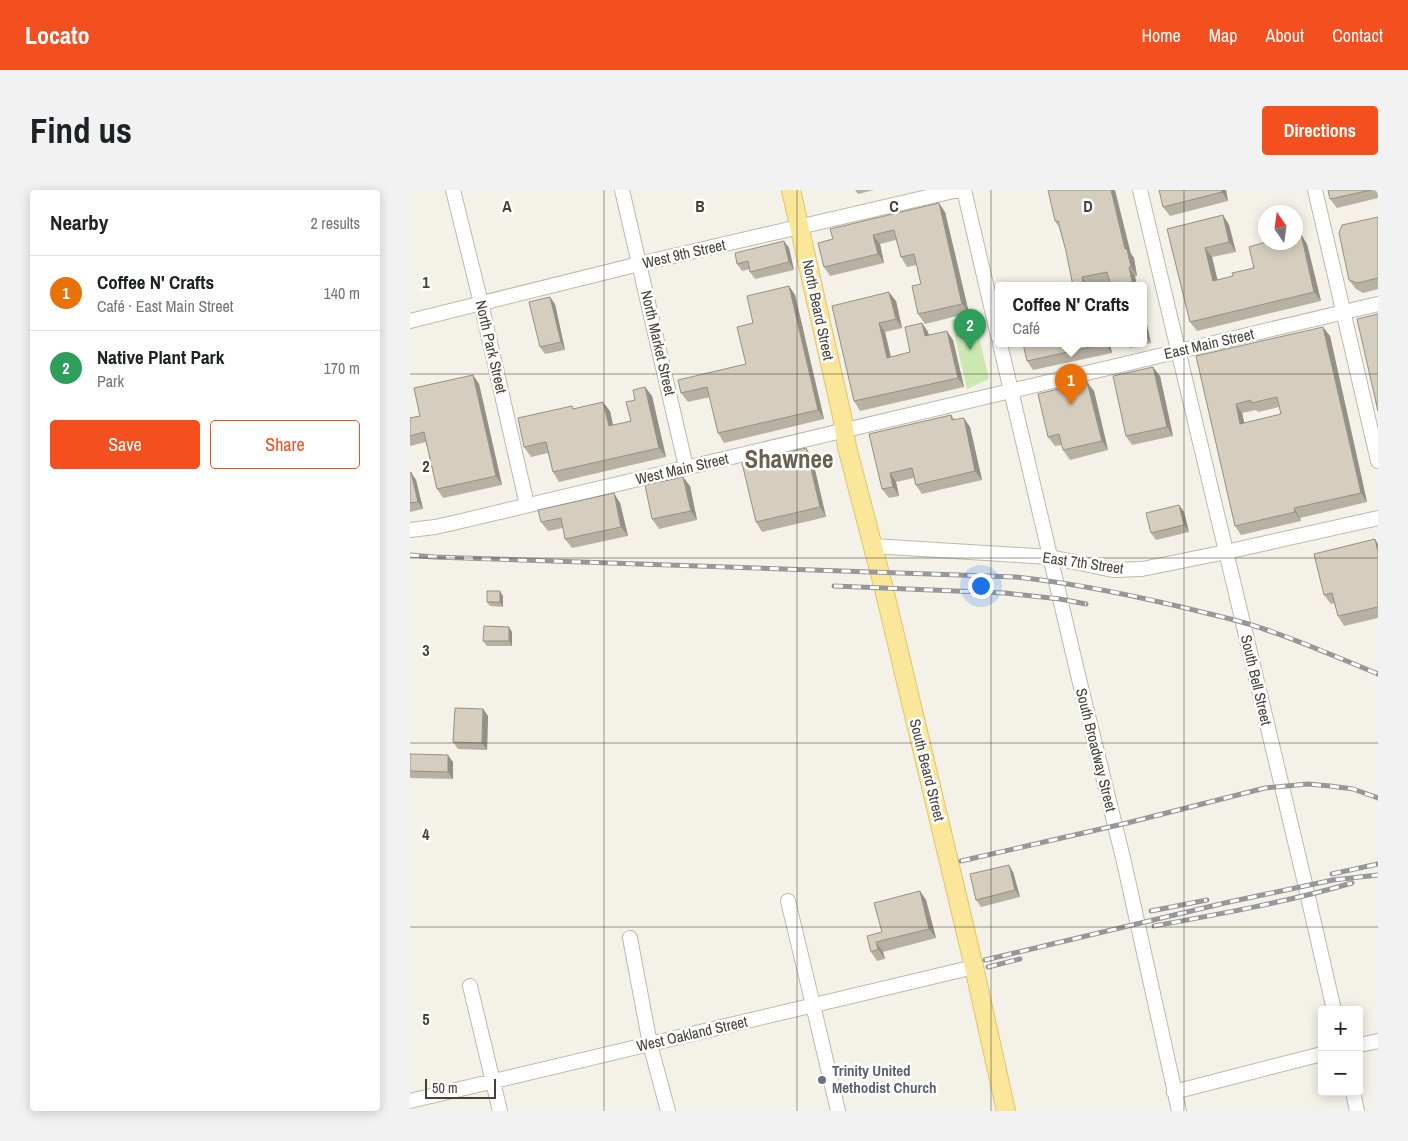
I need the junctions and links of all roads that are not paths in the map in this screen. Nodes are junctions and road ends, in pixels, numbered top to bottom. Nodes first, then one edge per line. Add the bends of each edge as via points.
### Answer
1 (453, 190) edge
2 (622, 190) edge
3 (791, 190) edge
4 (958, 190) edge
5 (964, 190) edge
6 (1140, 190) edge
7 (1315, 190) edge
8 (800, 227) junction
9 (639, 264) junction
10 (481, 303) junction
11 (1378, 304) edge
12 (1343, 312) junction
13 (410, 321) edge
14 (995, 323) edge
15 (1001, 347) edge
16 (1178, 351) junction
17 (1011, 390) junction
18 (844, 430) junction
19 (1378, 461) edge
20 (686, 467) junction
21 (527, 505) junction
22 (1378, 518) edge
23 (410, 530) edge
24 (872, 546) junction
25 (1226, 552) junction
26 (1050, 557) junction
27 (788, 901) dead end
28 (630, 938) dead end
29 (974, 967) junction
30 (470, 986) dead end
31 (813, 1005) junction
32 (1333, 1006) edge
33 (1378, 1041) edge
34 (650, 1044) junction
35 (1363, 1045) edge
36 (1318, 1055) edge
37 (492, 1081) junction
38 (1174, 1092) junction
39 (1354, 1096) edge
40 (410, 1101) edge
41 (500, 1111) edge
42 (668, 1111) edge
43 (838, 1111) edge
44 (1006, 1111) edge
45 (1179, 1111) edge
46 (1357, 1111) edge

1 - 10 street, North Park Street
2 - 9 street, North Market Street
3 - 8 main road, North Beard Street
4 - 8 street, West 9th Street
5 - 14 street
6 - 16 street, South Bell Street
7 - 12 street
8 - 9 street, West 9th Street
8 - 18 main road, North Beard Street
9 - 10 street, West 9th Street
9 - 20 street, North Market Street
10 - 13 street, West 9th Street
10 - 21 street, North Park Street
11 - 12 street, East Main Street
12 - 16 street, East Main Street
12 - 19 street
15 - 17 street, South Broadway Street
16 - 17 street, East Main Street
16 - 25 street, South Bell Street
17 - 18 street, West Main Street
17 - 26 street, South Broadway Street
18 - 20 street, West Main Street
18 - 24 main road, South Beard Street
20 - 21 street, West Main Street
21 - 23 street, West Main Street
22 - 25 street, East 7th Street
24 - 26 street, East 7th Street
24 - 29 main road, South Beard Street
25 - 26 street, East 7th Street via 1142,568 1113,570
25 - 32 street, South Bell Street
26 - 38 street, South Broadway Street via 1124,862
27 - 31 street
28 - 34 street
29 - 31 street, West Oakland Street
29 - 44 main road, South Beard Street
30 - 37 street
31 - 34 street, West Oakland Street
31 - 43 street
33 - 35 street
34 - 37 street, West Oakland Street
34 - 42 street
36 - 38 street
37 - 40 street, West Oakland Street
37 - 41 street
38 - 45 street, South Broadway Street
39 - 46 street

